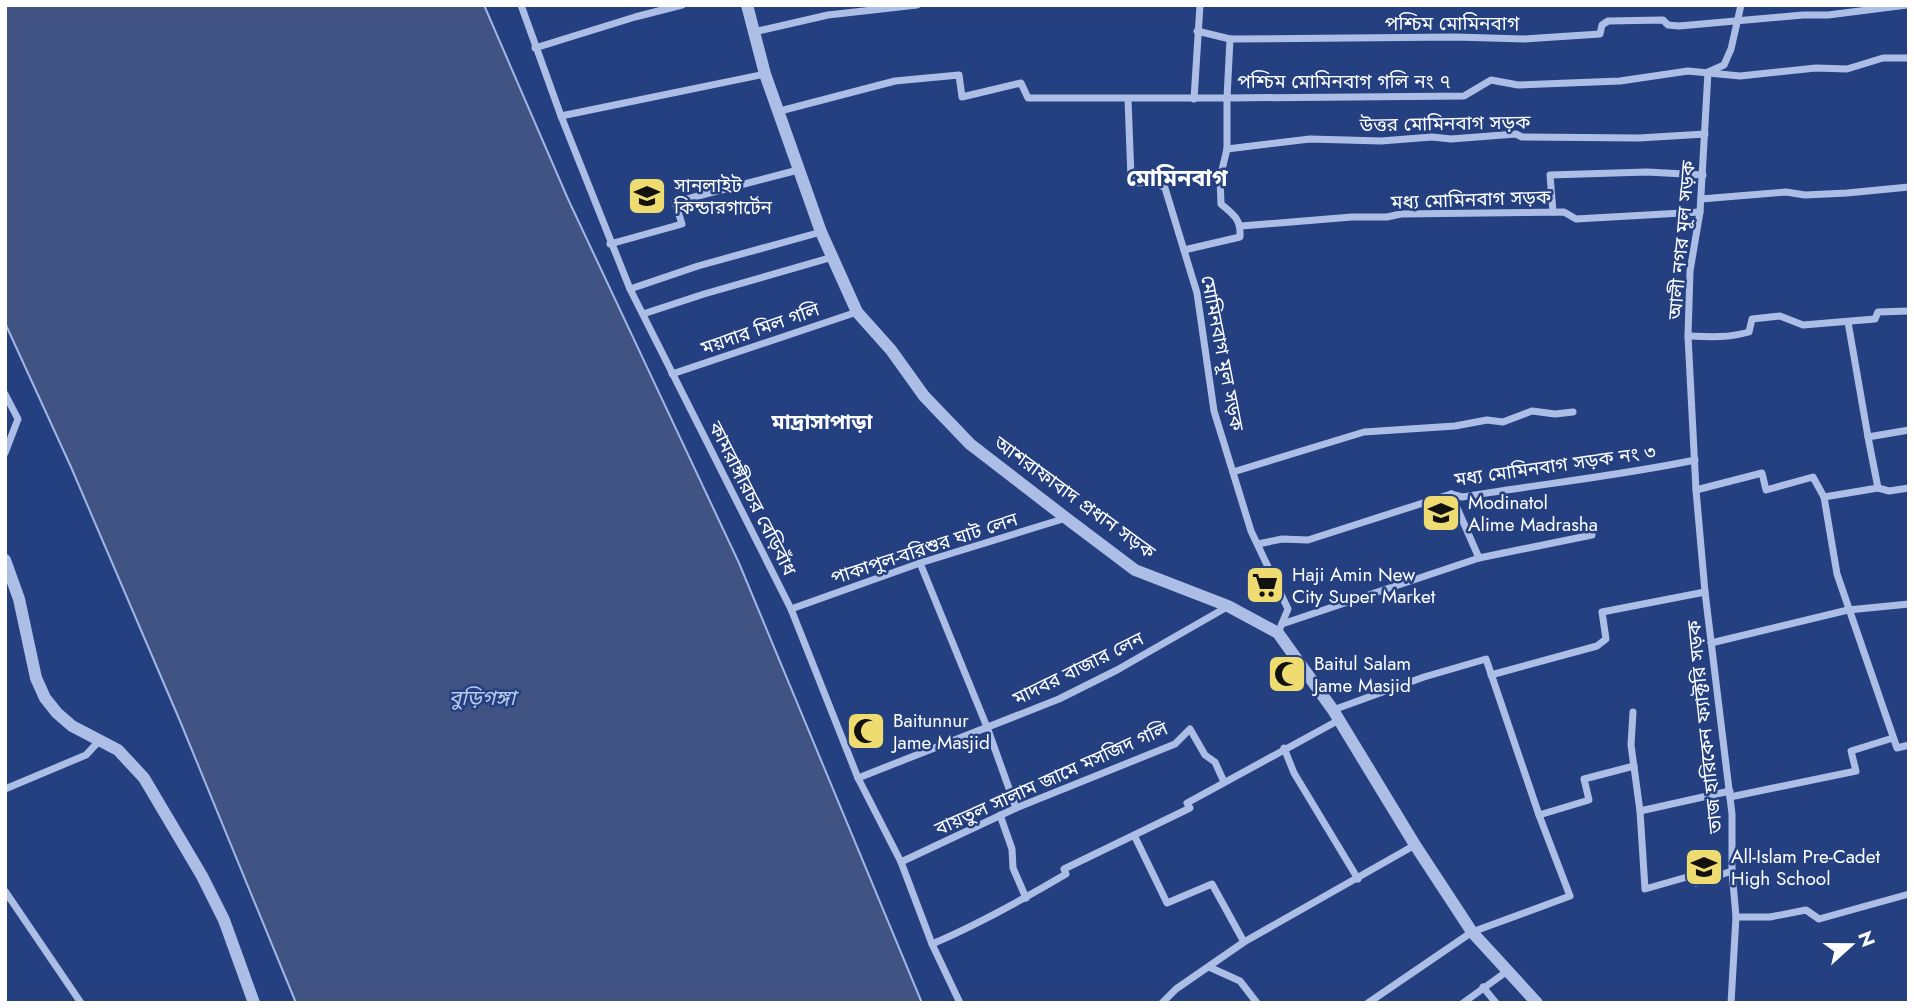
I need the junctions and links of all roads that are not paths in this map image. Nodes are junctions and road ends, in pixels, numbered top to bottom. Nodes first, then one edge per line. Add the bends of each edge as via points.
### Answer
1 (521, 5) edge
2 (682, 5) edge
3 (747, 5) edge
4 (917, 5) edge
5 (1200, 5) edge
6 (1741, 5) edge
7 (1907, 5) edge
8 (1738, 23) junction
9 (1197, 31) junction
10 (754, 32) junction
11 (1230, 39) junction
12 (535, 48) junction
13 (1909, 58) edge
14 (1708, 72) junction
15 (765, 74) junction
16 (1227, 97) junction
17 (1128, 99) junction
18 (1194, 99) junction
19 (780, 111) junction
20 (561, 116) junction
21 (1705, 134) junction
22 (1227, 149) junction
23 (798, 170) junction
24 (1703, 175) junction
25 (1909, 187) edge
26 (1701, 199) junction
27 (1553, 212) junction
28 (1700, 212) junction
29 (1241, 226) junction
30 (821, 232) junction
31 (610, 244) junction
32 (1184, 250) junction
33 (834, 257) junction
34 (629, 289) junction
35 (1909, 311) edge
36 (857, 312) junction
37 (643, 314) junction
38 (1849, 322) junction
39 (1688, 336) junction
40 (672, 374) junction
41 (5, 394) edge
42 (1573, 412) dead end
43 (1909, 430) edge
44 (1868, 437) junction
45 (5, 453) edge
46 (1695, 460) junction
47 (1233, 472) junction
48 (1878, 488) junction
49 (1909, 488) edge
50 (1696, 490) junction
51 (1451, 494) junction
52 (1824, 497) junction
53 (1066, 518) junction
54 (1592, 535) dead end
55 (1258, 544) junction
56 (1479, 558) junction
57 (920, 563) junction
58 (6, 566) edge
59 (1705, 592) junction
60 (1909, 604) edge
61 (1228, 606) junction
62 (791, 609) junction
63 (1848, 610) junction
64 (1280, 629) junction
65 (1711, 643) junction
66 (1491, 675) junction
67 (1633, 712) dead end
68 (1336, 715) junction
69 (987, 727) junction
70 (1893, 738) junction
71 (99, 741) junction
72 (1909, 745) edge
73 (1284, 748) junction
74 (1634, 766) junction
75 (858, 778) junction
76 (1224, 782) junction
77 (5, 789) edge
78 (1730, 794) junction
79 (1016, 808) junction
80 (1640, 811) junction
81 (1000, 815) junction
82 (1539, 815) junction
83 (1135, 836) junction
84 (1415, 845) junction
85 (901, 862) junction
86 (1732, 871) junction
87 (1358, 879) junction
88 (5, 891) edge
89 (1909, 894) edge
90 (1026, 898) junction
91 (1736, 917) junction
92 (1472, 932) junction
93 (1244, 942) junction
94 (932, 944) junction
95 (1209, 967) junction
96 (1506, 972) junction
97 (1483, 987) junction
98 (1370, 1002) edge
99 (81, 1003) edge
100 (254, 1003) edge
101 (960, 1003) edge
102 (1162, 1003) edge
103 (1257, 1003) edge
104 (1463, 1003) edge
105 (1496, 1003) edge
106 (1536, 1003) edge
107 (1731, 1003) edge

1 - 12 street, কামরাঙ্গীরচর বেড়িবাঁধ
2 - 12 street
3 - 10 street, আশরাফাবাদ প্রধান সড়ক
4 - 10 street via 828,15
5 - 9 street
6 - 8 street
7 - 8 street
8 - 11 street, পশ্চিম মোমিনবাগ via 1679,26 1663,20 1608,21 1602,24 1600,34 1524,39
8 - 14 street via 1724,65
9 - 11 street, পশ্চিম মোমিনবাগ
9 - 18 street
10 - 15 street, আশরাফাবাদ প্রধান সড়ক
11 - 16 street
12 - 20 street, কামরাঙ্গীরচর বেড়িবাঁধ
13 - 14 street, পশ্চিম মোমিনবাগ গলি নং ৭ via 1883,58 1847,69 1740,76
14 - 16 street, পশ্চিম মোমিনবাগ গলি নং ৭ via 1518,85 1491,80 1464,96
14 - 21 street, আলী নগর মূল সড়ক
15 - 19 street, আশরাফাবাদ প্রধান সড়ক
15 - 20 street
16 - 18 street, পশ্চিম মোমিনবাগ গলি নং ৭
16 - 22 street
17 - 18 street, পশ্চিম মোমিনবাগ গলি নং ৭
17 - 19 street, পশ্চিম মোমিনবাগ গলি নং ৭ via 1028,98 1021,83 962,97 959,75 895,81
17 - 32 street, মোমিনবাগ মূল সড়ক via 1130,178 1134,183 1156,182 1165,188
19 - 23 street, আশরাফাবাদ প্রধান সড়ক
20 - 31 street, কামরাঙ্গীরচর বেড়িবাঁধ
21 - 22 street, উত্তর মোমিনবাগ সড়ক via 1310,139
21 - 24 street, আলী নগর মূল সড়ক
22 - 29 street via 1220,178 1221,204
23 - 30 street, আশরাফাবাদ প্রধান সড়ক
23 - 31 street via 675,202 682,224
24 - 26 street, আলী নগর মূল সড়ক
24 - 27 street via 1550,175
25 - 26 street
26 - 28 street, আলী নগর মূল সড়ক
27 - 28 street, মধ্য মোমিনবাগ সড়ক via 1576,219
27 - 29 street, মধ্য মোমিনবাগ সড়ক via 1401,214
28 - 39 street, আলী নগর মূল সড়ক via 1689,271
29 - 32 street via 1240,237
30 - 33 street, আশরাফাবাদ প্রধান সড়ক
30 - 34 street
31 - 34 street, কামরাঙ্গীরচর বেড়িবাঁধ
32 - 47 street, মোমিনবাগ মূল সড়ক via 1197,293 1214,411
33 - 36 street, আশরাফাবাদ প্রধান সড়ক
33 - 37 street
34 - 37 street, কামরাঙ্গীরচর বেড়িবাঁধ
35 - 38 street via 1878,312 1875,319
36 - 40 street, ময়দার মিল গলি
36 - 53 street, আশরাফাবাদ প্রধান সড়ক via 924,396 970,444
37 - 40 street, কামরাঙ্গীরচর বেড়িবাঁধ
38 - 39 street via 1802,325 1780,316 1752,319 1749,332 1735,336
38 - 44 street
39 - 46 street, আলী নগর মূল সড়ক
40 - 62 street, কামরাঙ্গীরচর বেড়িবাঁধ
41 - 45 street via 18,419
42 - 47 street via 1532,411 1503,422 1364,432
43 - 44 street
44 - 48 street
46 - 50 street, আলী নগর মূল সড়ক
46 - 51 street, মধ্য মোমিনবাগ সড়ক নং ৩ via 1462,497
47 - 55 street, মোমিনবাগ মূল সড়ক
48 - 49 street
48 - 52 street
50 - 52 street via 1762,474 1766,490 1812,477
50 - 59 street, তাজ হারিকেন ফ্যাক্টরি সড়ক
51 - 55 street, মধ্য মোমিনবাগ সড়ক নং ৩ via 1308,540
51 - 56 street
52 - 63 street
53 - 57 street, পাকাপুল-বরিশুর ঘাট লেন
53 - 61 street, আশরাফাবাদ প্রধান সড়ক via 1135,570
54 - 56 street
55 - 64 street, মোমিনবাগ মূল সড়ক via 1288,609
56 - 64 street
57 - 62 street, পাকাপুল-বরিশুর ঘাট লেন
57 - 69 street
58 - 71 street via 45,698 57,713
59 - 65 street, তাজ হারিকেন ফ্যাক্টরি সড়ক
59 - 66 street via 1602,612 1606,639 1597,646
60 - 63 street
61 - 64 street, আশরাফাবাদ প্রধান সড়ক
61 - 69 street, মাদবর বাজার লেন via 1117,670
62 - 75 street, কামরাঙ্গীরচর বেড়িবাঁধ
63 - 65 street
63 - 70 street
64 - 68 street, আশরাফাবাদ প্রধান সড়ক
65 - 78 street, তাজ হারিকেন ফ্যাক্টরি সড়ক
66 - 68 street via 1486,659 1424,677
66 - 82 street
67 - 74 street
68 - 73 street
68 - 84 street, আশরাফাবাদ প্রধান সড়ক
69 - 75 street, মাদবর বাজার লেন
69 - 79 street
70 - 72 street via 1897,748
70 - 78 street via 1850,751 1856,771
71 - 77 street via 86,755
71 - 100 street via 118,750 144,778 202,876 224,920
73 - 76 street
73 - 87 street via 1294,773
74 - 80 street
74 - 82 street via 1584,779 1589,800
75 - 85 street, কামরাঙ্গীরচর বেড়িবাঁধ
76 - 79 street, বায়তুল সালাম জামে মসজিদ গলি via 1190,729 1175,744
76 - 83 street via 1187,803 1190,808
78 - 80 street
78 - 86 street, তাজ হারিকেন ফ্যাক্টরি সড়ক
79 - 81 street, বায়তুল সালাম জামে মসজিদ গলি
80 - 86 street via 1645,889 1694,875 1696,883
81 - 85 street, বায়তুল সালাম জামে মসজিদ গলি
81 - 90 street
82 - 92 street via 1570,896
83 - 90 street via 1064,869 1066,874
83 - 93 street via 1167,902 1212,884
84 - 87 street
84 - 92 street, আশরাফাবাদ প্রধান সড়ক
85 - 94 street, কামরাঙ্গীরচর বেড়িবাঁধ
86 - 91 street, তাজ হারিকেন ফ্যাক্টরি সড়ক
87 - 93 street
88 - 99 street
89 - 91 street via 1819,919 1806,911
90 - 94 street
91 - 107 street, তাজ হারিকেন ফ্যাক্টরি সড়ক
92 - 96 street, আশরাফাবাদ প্রধান সড়ক
92 - 98 street
93 - 95 street
94 - 101 street, কামরাঙ্গীরচর বেড়িবাঁধ
95 - 102 street
95 - 103 street via 1240,981
96 - 97 street
96 - 106 street, আশরাফাবাদ প্রধান সড়ক
97 - 104 street
97 - 105 street

